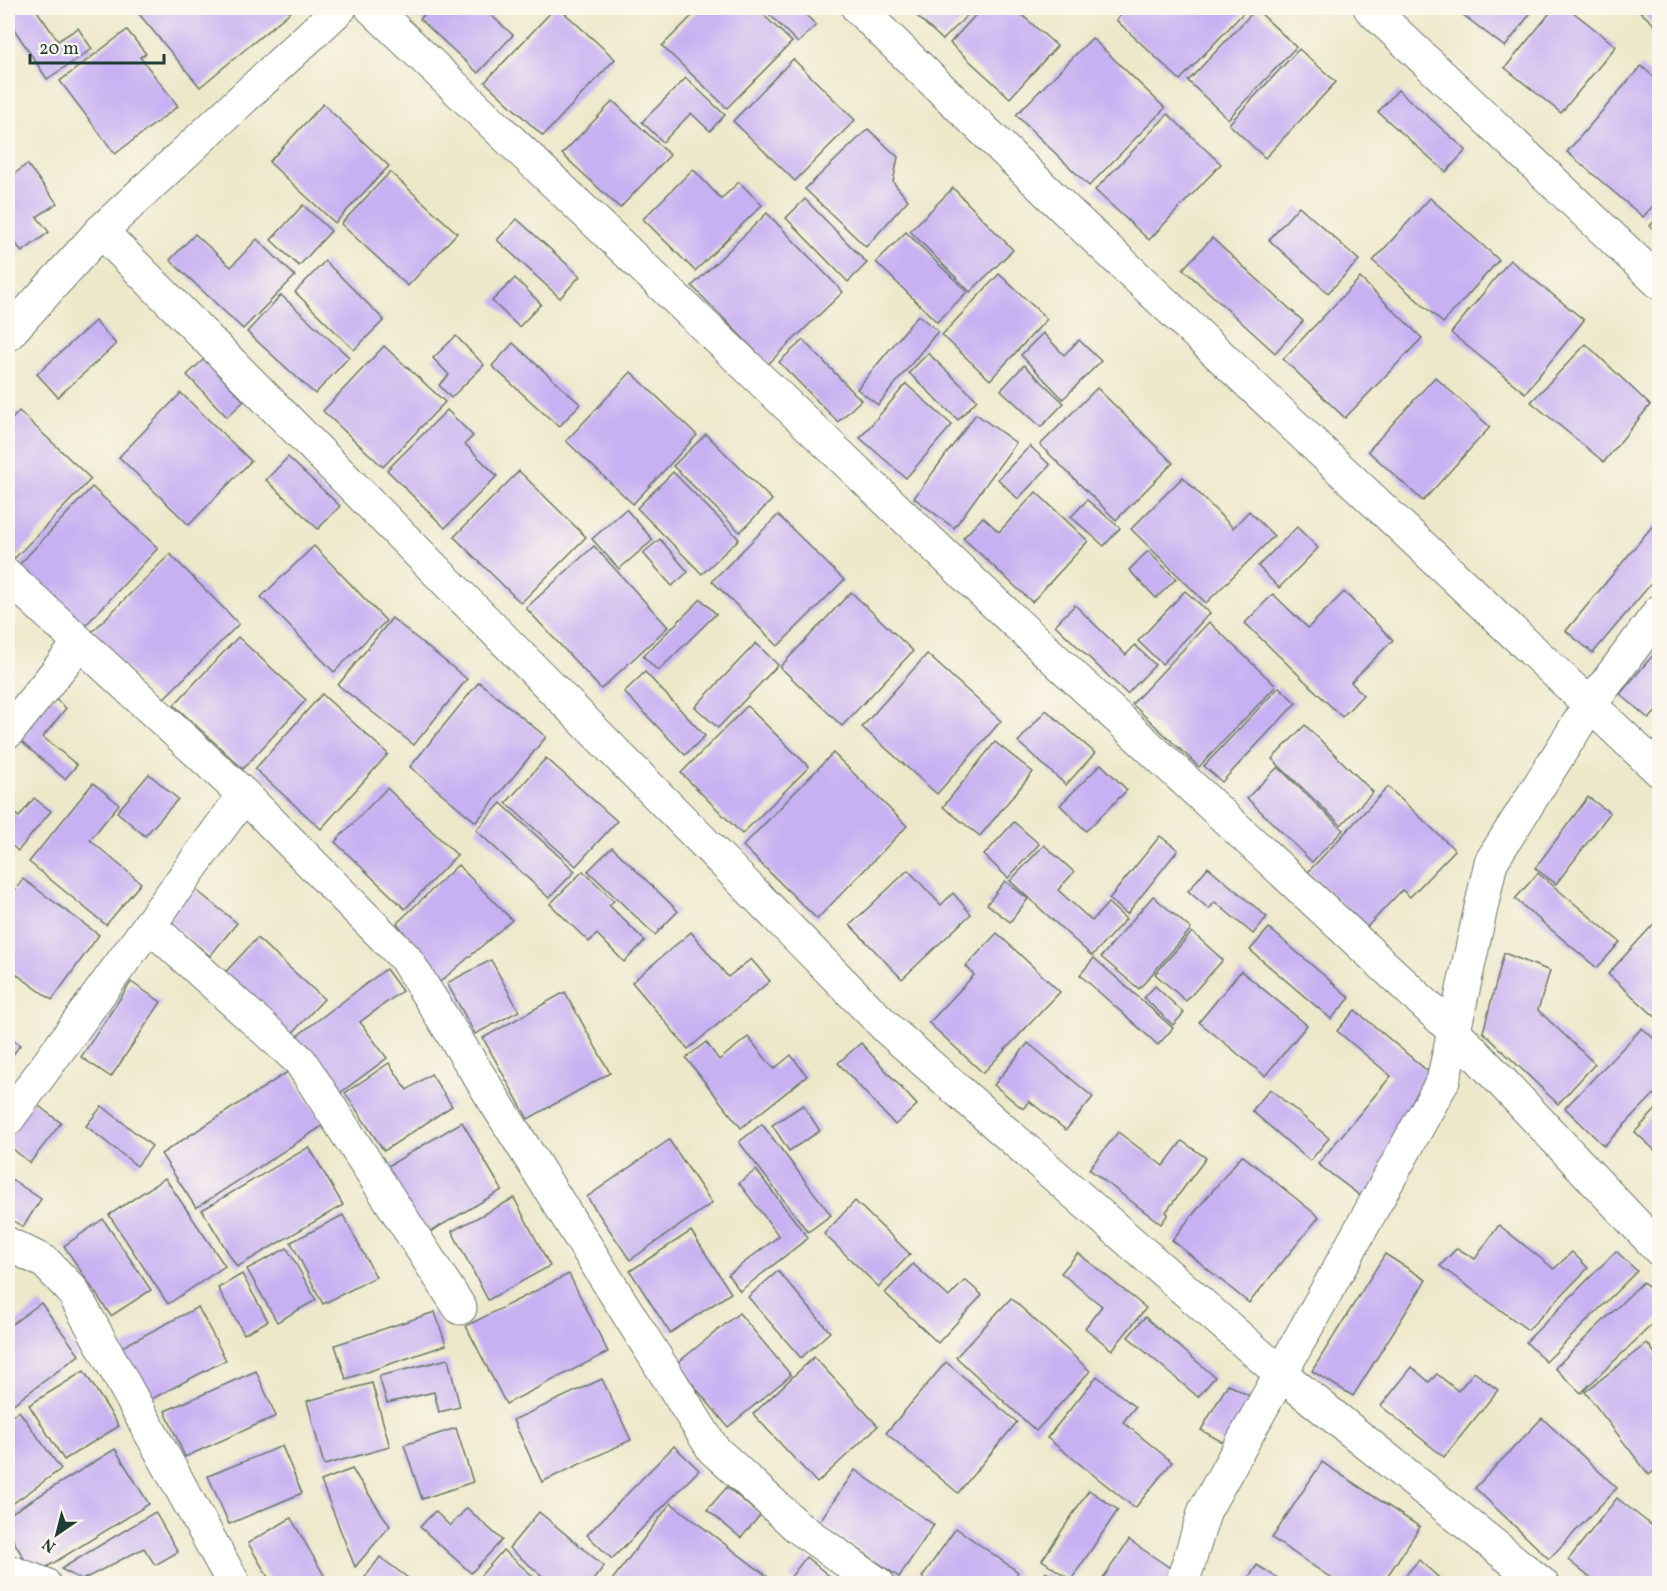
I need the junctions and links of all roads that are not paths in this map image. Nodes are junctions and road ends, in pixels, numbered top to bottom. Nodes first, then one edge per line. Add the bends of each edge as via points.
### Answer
1 (340, 8) edge
2 (372, 8) edge
3 (858, 8) edge
4 (1370, 8) edge
5 (101, 231) junction
6 (1659, 283) edge
7 (8, 334) edge
8 (8, 576) edge
9 (1659, 611) edge
10 (79, 644) junction
11 (1590, 705) junction
12 (8, 732) edge
13 (1659, 771) edge
14 (244, 795) junction
15 (149, 925) junction
16 (1454, 1030) junction
17 (8, 1119) edge
18 (8, 1244) edge
19 (1659, 1250) edge
20 (460, 1308) dead end
21 (1281, 1374) junction
22 (8, 1571) edge
23 (44, 1584) edge
24 (234, 1584) edge
25 (878, 1584) edge
26 (1182, 1584) edge
27 (1542, 1584) edge

1 - 5 street
2 - 16 street via 984,593
3 - 11 street
4 - 6 street
5 - 7 street
5 - 21 street via 889,1030
8 - 10 street
9 - 11 street
10 - 12 street
10 - 14 street
11 - 13 street
11 - 16 street via 1491,862
14 - 15 street
14 - 25 street via 405,958 713,1449 798,1527
15 - 17 street
15 - 20 street via 300,1062
16 - 19 street
16 - 21 street via 1443,1081
18 - 24 street via 45,1262 72,1290
21 - 26 street via 1205,1510
21 - 27 street
22 - 23 street

